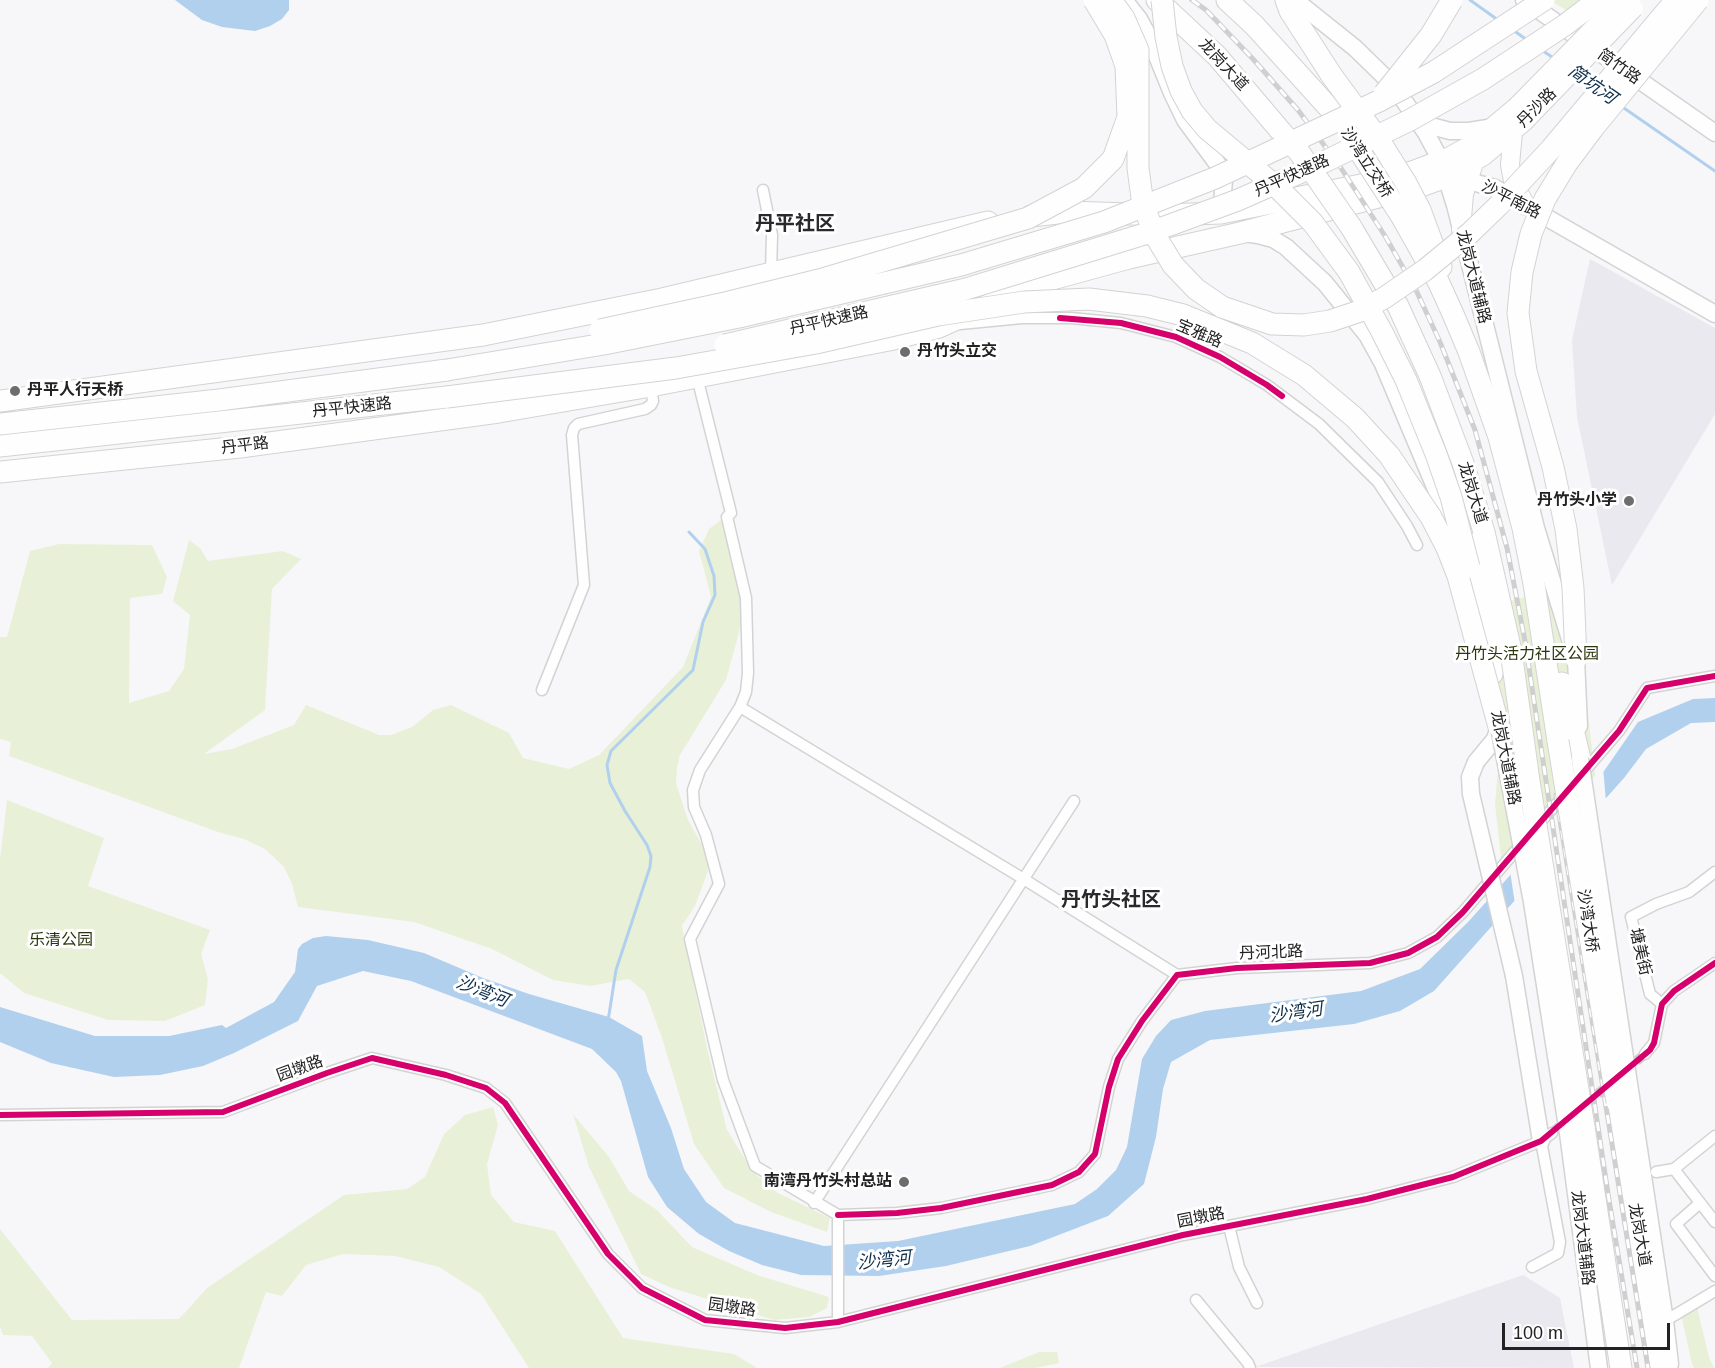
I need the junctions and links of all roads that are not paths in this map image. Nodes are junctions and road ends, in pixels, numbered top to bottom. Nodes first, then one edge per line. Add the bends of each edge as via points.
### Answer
1 (1094, 0) edge
2 (1111, 0) edge
3 (1124, 0) edge
4 (1157, 0) edge
5 (1162, 0) edge
6 (1227, 0) edge
7 (1286, 0) edge
8 (1295, 0) edge
9 (1452, 0) edge
10 (1524, 0) edge
11 (1544, 0) edge
12 (1598, 0) edge
13 (1676, 0) edge
14 (1698, 0) edge
15 (1630, 2) edge
16 (1379, 100) junction
17 (1416, 117) junction
18 (1517, 120) junction
19 (1494, 128) junction
20 (1426, 133) junction
21 (1715, 133) edge
22 (1431, 169) junction
23 (1471, 171) junction
24 (763, 190) dead end
25 (1526, 206) junction
26 (1221, 213) junction
27 (1411, 214) junction
28 (1461, 230) junction
29 (1240, 233) junction
30 (771, 273) junction
31 (1473, 279) junction
32 (1049, 281) junction
33 (1715, 314) edge
34 (1060, 318) junction
35 (939, 327) junction
36 (788, 359) junction
37 (447, 370) junction
38 (697, 377) junction
39 (651, 386) junction
40 (322, 387) junction
41 (96, 389) junction
42 (447, 397) junction
43 (3, 401) edge
44 (326, 410) junction
45 (0, 424) edge
46 (0, 446) edge
47 (109, 460) junction
48 (1463, 463) junction
49 (0, 471) edge
50 (1417, 545) dead end
51 (1469, 567) junction
52 (1576, 659) junction
53 (1715, 676) edge
54 (542, 690) dead end
55 (740, 707) junction
56 (1499, 727) junction
57 (1565, 734) junction
58 (1580, 759) junction
59 (1476, 762) junction
60 (1519, 780) junction
61 (1074, 801) dead end
62 (1715, 872) edge
63 (1022, 878) junction
64 (1532, 902) junction
65 (1715, 963) edge
66 (1177, 975) junction
67 (1563, 994) junction
68 (1662, 1004) junction
69 (1645, 1054) tunnel mouth
70 (1624, 1100) junction
71 (0, 1115) edge
72 (1561, 1134) junction
73 (1715, 1136) edge
74 (1674, 1169) junction
75 (1656, 1172) dead end
76 (814, 1203) junction
77 (1700, 1203) junction
78 (838, 1215) junction
79 (1715, 1222) edge
80 (1229, 1226) junction
81 (1532, 1267) dead end
82 (1715, 1276) edge
83 (1715, 1291) edge
84 (1196, 1300) dead end
85 (1257, 1303) dead end
86 (1665, 1321) junction
87 (838, 1322) junction
88 (1250, 1368) edge
89 (1599, 1368) edge
90 (1621, 1368) edge
91 (1661, 1368) edge
92 (1670, 1368) edge

1 - 37 highway, bridge via 1115,35 1126,66 1128,117 1113,159 1084,188 1028,218 819,280
2 - 13 highway, bridge via 1138,50 1138,168 1143,206 1156,237 1173,265 1196,290 1222,307 1272,324 1304,325 1330,321 1384,298 1470,233 1551,149
3 - 26 main road via 1150,39 1185,120 1219,166 1224,181
4 - 48 highway, 龙岗大道, bridge via 1217,56 1299,152 1351,227 1398,306
5 - 51 highway, bridge via 1172,66 1192,111 1207,129 1313,223 1349,272 1377,322 1436,454
6 - 27 highway, 沙湾立交桥, bridge via 1330,109
7 - 27 highway, bridge via 1332,76 1406,183
8 - 17 main road via 1377,68
9 - 16 highway, bridge via 1431,35
10 - 21 main road, 简竹路
11 - 16 highway, 丹平快速路, bridge via 1434,72
12 - 42 highway, 丹平快速路, bridge via 1483,79 1410,120 1238,200 1151,232 966,289 747,341
14 - 52 highway, bridge via 1567,163 1545,199 1522,272 1518,313 1526,371 1566,529
15 - 18 main road, 丹沙路, bridge
16 - 37 highway, 丹平快速路, bridge via 1215,178 1104,222 1032,245 739,317
17 - 19 main road via 1450,131
17 - 20 main road
18 - 19 main road, 丹沙路
18 - 23 main road, 丹沙路
18 - 25 main road via 1510,165 1513,181
19 - 22 main road, 丹沙路
20 - 22 main road
20 - 22 main road via 1427,145 1418,168
22 - 23 main road, 丹沙路
22 - 26 highway
22 - 28 main road, 龙岗大道辅路
22 - 29 highway, 丹平路 via 1424,185
23 - 25 main road, 沙平南路
23 - 28 main road
24 - 30 street via 772,235
25 - 31 main road via 1500,210 1482,223 1472,253
25 - 33 main road, 沙平南路
26 - 30 highway via 1067,212 1012,217
27 - 57 highway via 1443,273 1453,314 1499,437 1523,528
28 - 31 main road, 龙岗大道辅路
29 - 32 highway, 丹平路
29 - 51 main road, 龙岗大道辅路 via 1273,239 1286,247 1325,283 1367,335
30 - 36 highway
30 - 41 highway via 483,335
31 - 52 main road, 龙岗大道辅路 via 1536,528
32 - 34 street via 1041,295 1041,305
32 - 35 highway, 丹平路
34 - 35 street, 宝雅路
34 - 50 street, 宝雅路 via 1121,323 1176,337 1268,385 1319,424 1378,482
35 - 36 highway, 丹平路
36 - 38 highway, 丹平路
37 - 40 highway, 丹平快速路
38 - 39 highway, 丹平路
38 - 55 street via 731,513 728,517 746,598 748,673
39 - 47 highway, 丹平路 via 490,414
39 - 54 street via 653,401 645,410 574,428 584,585
40 - 41 highway
40 - 45 highway, 丹平快速路
41 - 43 highway
42 - 44 highway, 丹平快速路
42 - 56 highway, bridge via 676,368 816,343 938,315 1024,302 1089,299 1183,315 1252,343 1305,375 1355,418 1389,455 1447,548
44 - 46 highway, 丹平快速路
44 - 47 highway
47 - 49 highway, 丹平路
48 - 56 highway
48 - 60 highway, 龙岗大道 via 1484,532 1511,651
51 - 56 main road, 龙岗大道辅路
52 - 58 main road, 龙岗大道辅路
53 - 66 street, 丹河北路 via 1647,688 1619,731 1437,937 1408,953 1370,963 1237,968
55 - 63 street
55 - 76 street via 700,770 693,790 693,807 706,835 719,884 690,939 723,1080 754,1166
56 - 59 main road via 1495,739
56 - 60 main road, 龙岗大道辅路, bridge
57 - 58 highway
57 - 70 highway, 沙湾大桥, bridge
58 - 70 main road, 龙岗大道辅路, bridge
59 - 60 main road, bridge via 1486,760 1499,765
59 - 72 main road, bridge via 1470,777 1471,794 1514,976
60 - 64 main road, 龙岗大道辅路, bridge
60 - 67 highway, bridge
61 - 63 street
62 - 68 street, 塘美街 via 1689,892 1631,917 1650,994
63 - 66 street
63 - 76 street
64 - 67 highway, bridge
64 - 72 main road, 龙岗大道辅路, bridge
65 - 68 street
66 - 78 street via 1118,1059 1095,1154 1079,1172 1052,1185 940,1208
67 - 72 highway, bridge
68 - 69 street via 1654,1043
70 - 86 main road, 龙岗大道辅路
70 - 91 highway, 龙岗大道
71 - 87 street, 园墩路 via 223,1112 372,1058 446,1075 486,1088 505,1103 608,1254 642,1288 705,1320 785,1328
72 - 80 street, 园墩路 via 1453,1178
72 - 81 street via 1558,1252
72 - 89 main road, 龙岗大道辅路
72 - 90 highway
73 - 74 street
74 - 75 street
74 - 77 street
76 - 78 street
77 - 79 street
77 - 82 street via 1676,1224
78 - 87 street
80 - 85 street via 1239,1268
80 - 87 street, 园墩路
83 - 86 street
84 - 88 street
86 - 92 main road, 龙岗大道辅路

